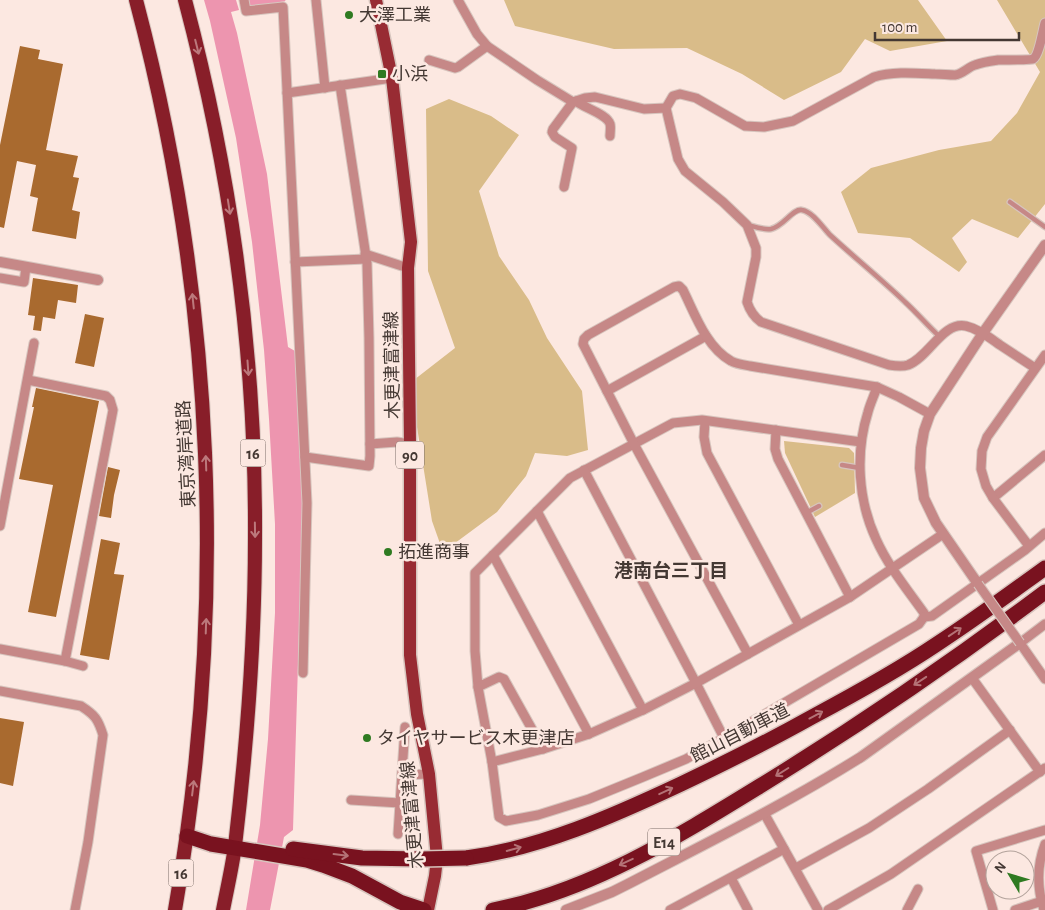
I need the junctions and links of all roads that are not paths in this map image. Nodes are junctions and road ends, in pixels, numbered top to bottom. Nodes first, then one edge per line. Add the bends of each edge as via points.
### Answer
1 (136, 0) edge
2 (185, 0) edge
3 (316, 0) edge
4 (376, 0) edge
5 (458, 0) edge
6 (244, 4) edge
7 (1045, 23) edge
8 (486, 46) junction
9 (429, 60) dead end
10 (392, 78) junction
11 (340, 85) junction
12 (325, 88) junction
13 (287, 93) junction
14 (575, 101) junction
15 (666, 108) junction
16 (610, 136) dead end
17 (564, 187) dead end
18 (1010, 202) dead end
19 (747, 225) junction
20 (1045, 227) edge
21 (1045, 245) edge
22 (366, 256) junction
23 (0, 262) edge
24 (295, 262) junction
25 (26, 267) junction
26 (408, 268) junction
27 (0, 278) edge
28 (98, 280) dead end
29 (983, 333) junction
30 (706, 336) junction
31 (940, 337) junction
32 (34, 343) dead end
33 (1045, 355) edge
34 (1035, 368) junction
35 (28, 380) junction
36 (877, 387) junction
37 (607, 391) junction
38 (930, 414) junction
39 (705, 420) junction
40 (776, 430) junction
41 (861, 442) junction
42 (370, 444) junction
43 (410, 444) junction
44 (634, 444) junction
45 (1045, 455) edge
46 (305, 457) junction
47 (842, 466) dead end
48 (860, 468) junction
49 (584, 470) junction
50 (993, 498) junction
51 (819, 506) dead end
52 (537, 511) junction
53 (806, 513) junction
54 (0, 526) edge
55 (1045, 533) edge
56 (943, 534) junction
57 (1029, 546) junction
58 (494, 555) junction
59 (1045, 568) edge
60 (893, 569) junction
61 (978, 584) junction
62 (1045, 592) edge
63 (850, 597) junction
64 (924, 617) junction
65 (1045, 624) edge
66 (799, 625) junction
67 (1020, 643) junction
68 (0, 649) edge
69 (748, 654) junction
70 (65, 661) junction
71 (83, 666) dead end
72 (303, 673) dead end
73 (972, 678) junction
74 (1045, 679) edge
75 (696, 683) junction
76 (478, 687) junction
77 (0, 691) edge
78 (644, 710) junction
79 (406, 727) dead end
80 (1010, 730) junction
81 (589, 734) junction
82 (724, 738) junction
83 (543, 749) junction
84 (492, 762) junction
85 (1043, 770) edge
86 (429, 774) junction
87 (402, 775) junction
88 (351, 800) dead end
89 (400, 803) junction
90 (764, 814) junction
91 (1045, 830) edge
92 (398, 834) dead end
93 (187, 836) junction
94 (235, 844) junction
95 (1045, 844) edge
96 (784, 849) junction
97 (292, 853) junction
98 (796, 868) junction
99 (731, 878) junction
100 (918, 889) dead end
101 (1044, 904) edge
102 (582, 907) edge
103 (676, 909) edge
104 (75, 910) edge
105 (175, 910) edge
106 (223, 910) edge
107 (426, 910) edge
108 (493, 910) edge
109 (566, 910) edge
110 (748, 910) edge
111 (818, 910) edge
112 (828, 910) edge
113 (906, 910) edge
114 (992, 910) edge
115 (1015, 910) edge

93 -> 1 highway, 東京湾岸道路 / 16 via 206,628 208,538 204,423 185,238 165,127
2 -> 94 highway, 16 via 205,80 227,196 247,349 251,409 256,536 254,622
3 - 12 street
4 - 10 main road, 木更津富津線 / 90
5 - 8 street
6 - 13 street via 246,11 283,7
7 - 15 street via 1038,52 1031,60 984,62 952,75 879,76 793,121 764,127 745,126 696,98 680,94 673,96
8 - 9 street via 455,68
8 - 14 street
10 - 11 street
10 - 26 main road, 木更津富津線 / 90 via 411,242
11 - 12 street
11 - 22 street
12 - 13 street
13 - 24 street
14 - 15 street via 595,97 644,109
14 - 16 street via 605,117 610,124
14 - 17 street via 552,132 572,148
15 - 19 street via 678,159 685,171
18 - 20 lane
19 - 31 lane via 770,229 782,224 793,212 804,210
19 - 31 street via 756,257 747,302 754,317 761,322 898,366 918,359
21 - 29 street
22 - 24 street
22 - 26 street
22 - 42 street
23 - 25 street
24 - 46 street
25 - 27 street via 24,282
25 - 28 street
26 - 43 main road, 木更津富津線 / 90
29 - 31 street via 957,326
29 - 34 street
29 - 38 street
30 - 36 street via 718,352 732,361
30 - 37 street
30 - 37 street via 679,286 588,335 583,344
32 - 35 street
33 - 34 street
34 - 50 street via 987,437 982,451 981,469
35 - 54 street
35 - 70 street via 106,396 113,410
36 - 38 street
36 - 41 street
37 - 44 street
38 - 56 street via 924,430 920,468 924,498
39 - 40 street
39 - 44 street via 673,423
39 - 66 street via 707,454
40 - 41 street
40 - 53 street via 778,459
41 - 48 street
42 - 43 street
42 - 46 street via 369,466
43 - 86 main road, 木更津富津線 / 90 via 410,655
44 - 49 street
44 - 69 street
45 - 50 street
46 - 72 street
47 - 48 lane
48 - 60 street via 868,517
49 - 52 street via 570,478
49 - 75 street
50 - 57 street
51 - 53 lane
52 - 58 street
52 - 78 street
53 - 63 street
55 - 57 street
56 - 60 street
56 - 61 street
57 - 61 street
58 - 76 street via 475,573
58 - 81 street
97 -> 59 highway, 館山自動車道, bridge via 362,858 466,858 513,850 553,838 613,815 773,739 936,645
60 - 63 street
60 - 64 street via 924,612
61 - 64 street via 932,616
61 - 67 street, bridge
62 -> 108 highway, E14 via 823,747 715,814 598,875 562,890
63 - 66 street
64 - 82 street via 919,624
65 - 67 street
66 - 69 street
67 - 73 street
67 - 74 street
68 - 70 street
69 - 75 street
70 - 71 street
73 - 80 street
73 - 90 street via 861,757
75 - 78 street
75 - 82 street
76 - 83 street via 499,677 504,679
76 - 84 street
77 - 104 street via 81,706 99,721 102,735
78 - 81 street
79 - 87 street
80 - 85 street
80 - 98 street via 869,828
81 - 83 street
82 - 84 street via 686,759 588,799 506,821 499,817
83 - 84 street
85 - 112 street via 891,874
86 - 87 street
86 - 107 main road, 木更津富津線 / 90 via 437,858
87 - 89 street
88 - 89 street
89 - 92 street
90 - 96 street
90 - 102 street
91 - 114 street via 976,851
93 - 94 highway via 211,844
93 - 105 highway, 東京湾岸道路 / 16
94 - 97 highway
94 - 106 highway, 16
95 - 101 street via 1039,882
96 - 98 street
96 - 99 street
97 - 107 highway via 341,872 400,902
98 - 111 street
99 - 103 street
99 - 110 street
100 - 113 street
101 - 115 street
102 - 109 street

